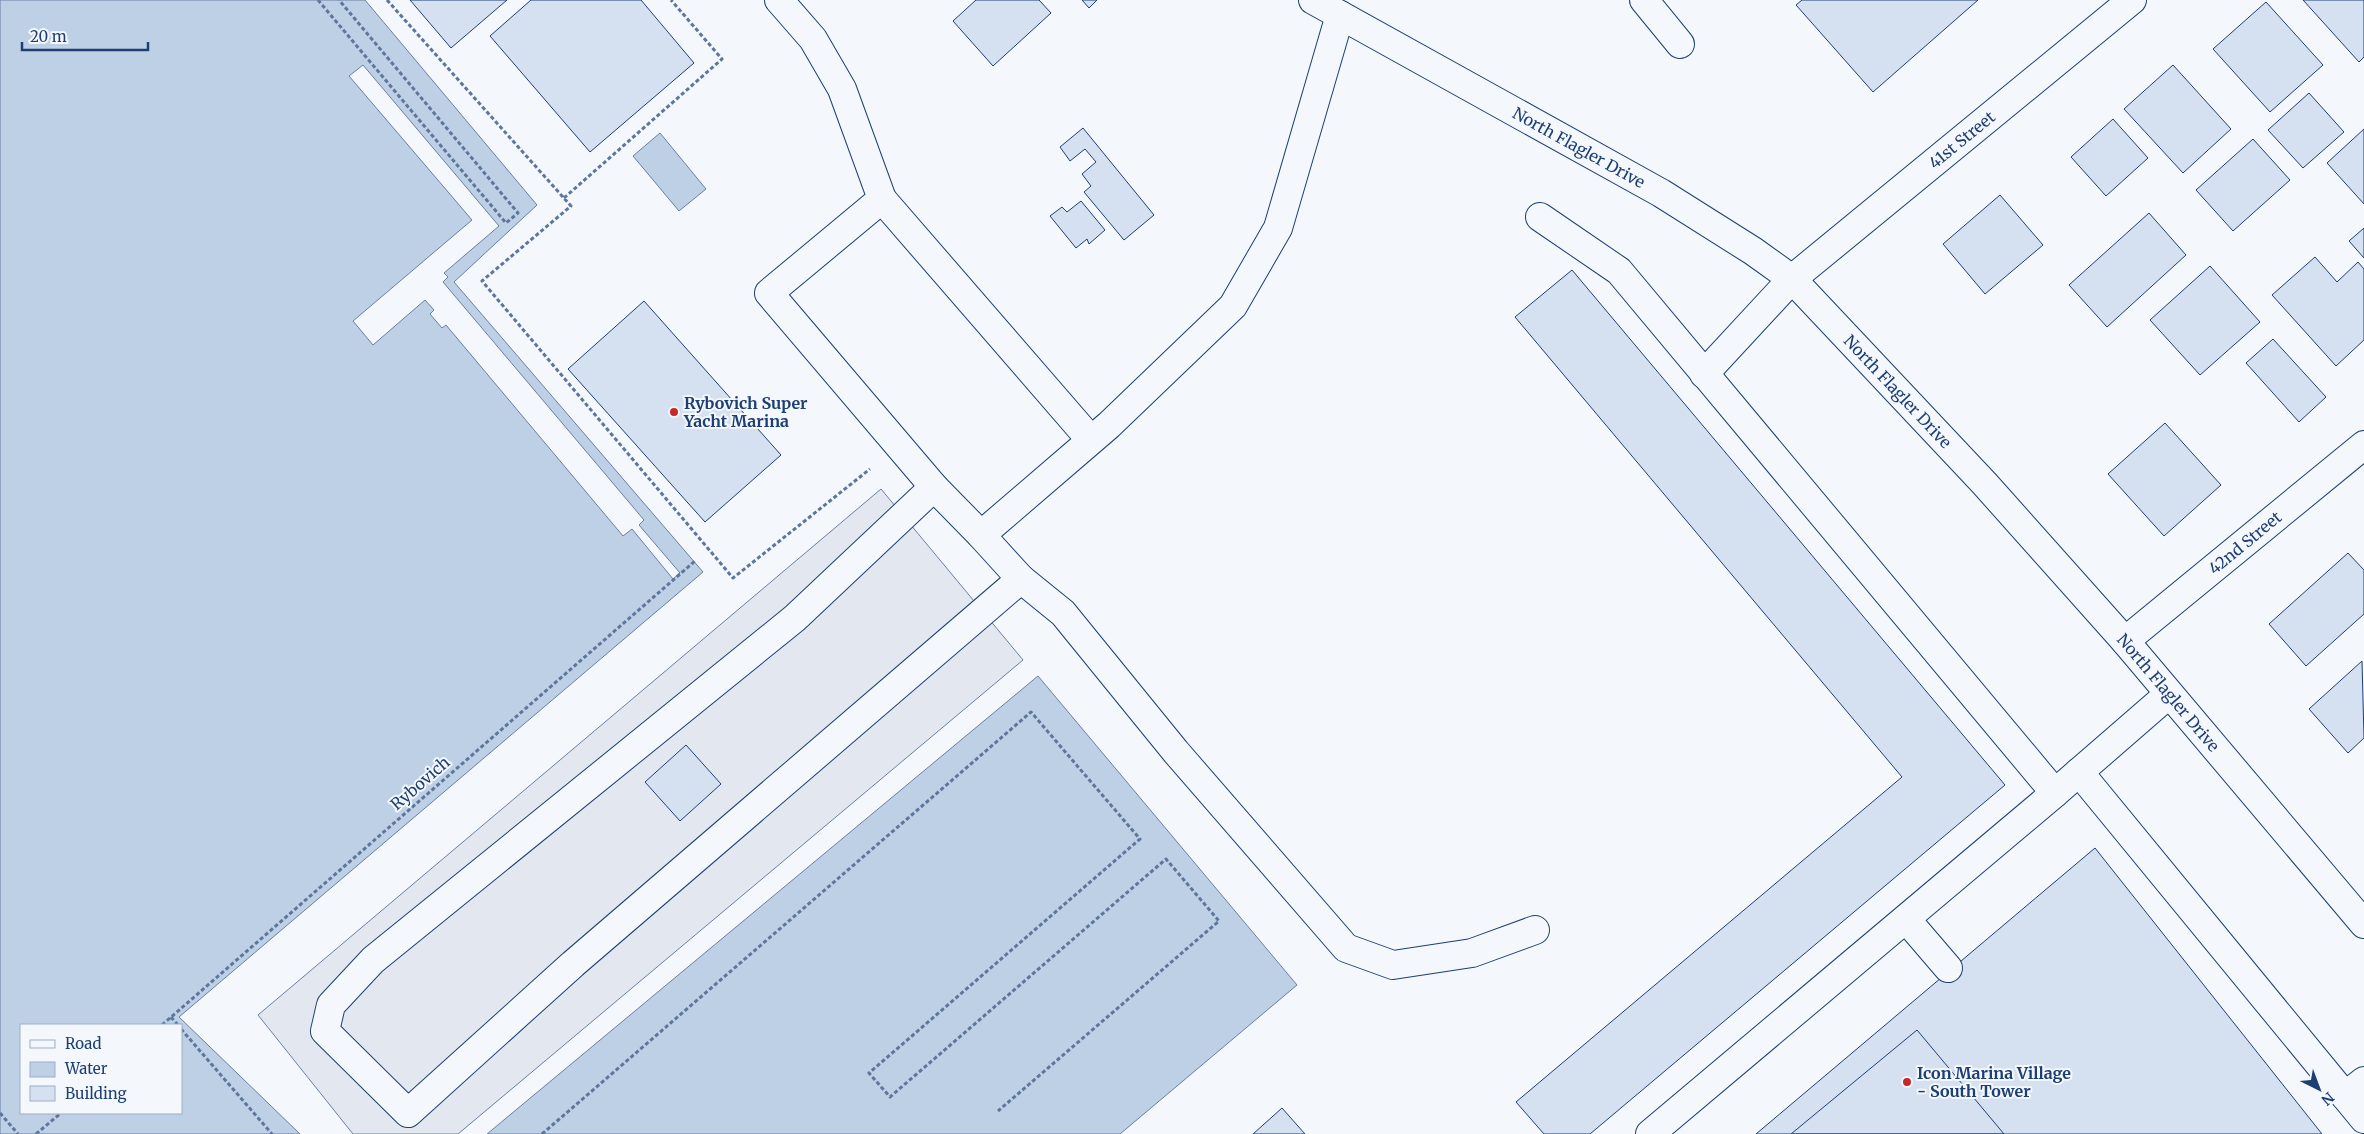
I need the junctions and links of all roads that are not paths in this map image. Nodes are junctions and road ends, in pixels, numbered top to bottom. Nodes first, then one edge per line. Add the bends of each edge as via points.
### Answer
1 (779, 0) edge
2 (1644, 0) edge
3 (2132, 0) edge
4 (1327, 5) edge
5 (1680, 44) dead end
6 (882, 199) junction
7 (1540, 217) dead end
8 (1792, 279) junction
9 (1704, 374) junction
10 (1090, 439) junction
11 (2364, 445) edge
12 (934, 487) junction
13 (982, 535) junction
14 (1021, 579) junction
15 (2125, 641) junction
16 (2169, 694) junction
17 (2079, 772) junction
18 (2055, 793) junction
19 (1906, 919) junction
20 (2364, 924) edge
21 (1535, 930) dead end
22 (1948, 968) dead end
23 (2355, 1088) edge
24 (2364, 1119) edge
25 (1650, 1134) edge

1 - 6 street via 813,39 842,89
2 - 5 street
3 - 8 street, 41st Street
4 - 8 street, North Flagler Drive via 1661,193
4 - 10 street via 1278,228 1233,306 1109,425
6 - 10 street
6 - 12 street via 769,293
7 - 9 street via 1618,271
8 - 9 street, 41st Street
8 - 15 street, North Flagler Drive via 1986,484
9 - 18 street
10 - 13 street
11 - 15 street, 42nd Street
12 - 13 street
12 - 14 street via 795,618 373,960 331,1005 325,1031 408,1113 573,964
13 - 14 street
14 - 21 street via 1063,613 1176,752 1346,948 1393,966 1472,953
15 - 16 street, North Flagler Drive
16 - 17 street
16 - 20 street, North Flagler Drive
17 - 18 street
17 - 23 street
18 - 19 street
19 - 22 street
19 - 25 street
23 - 24 street

